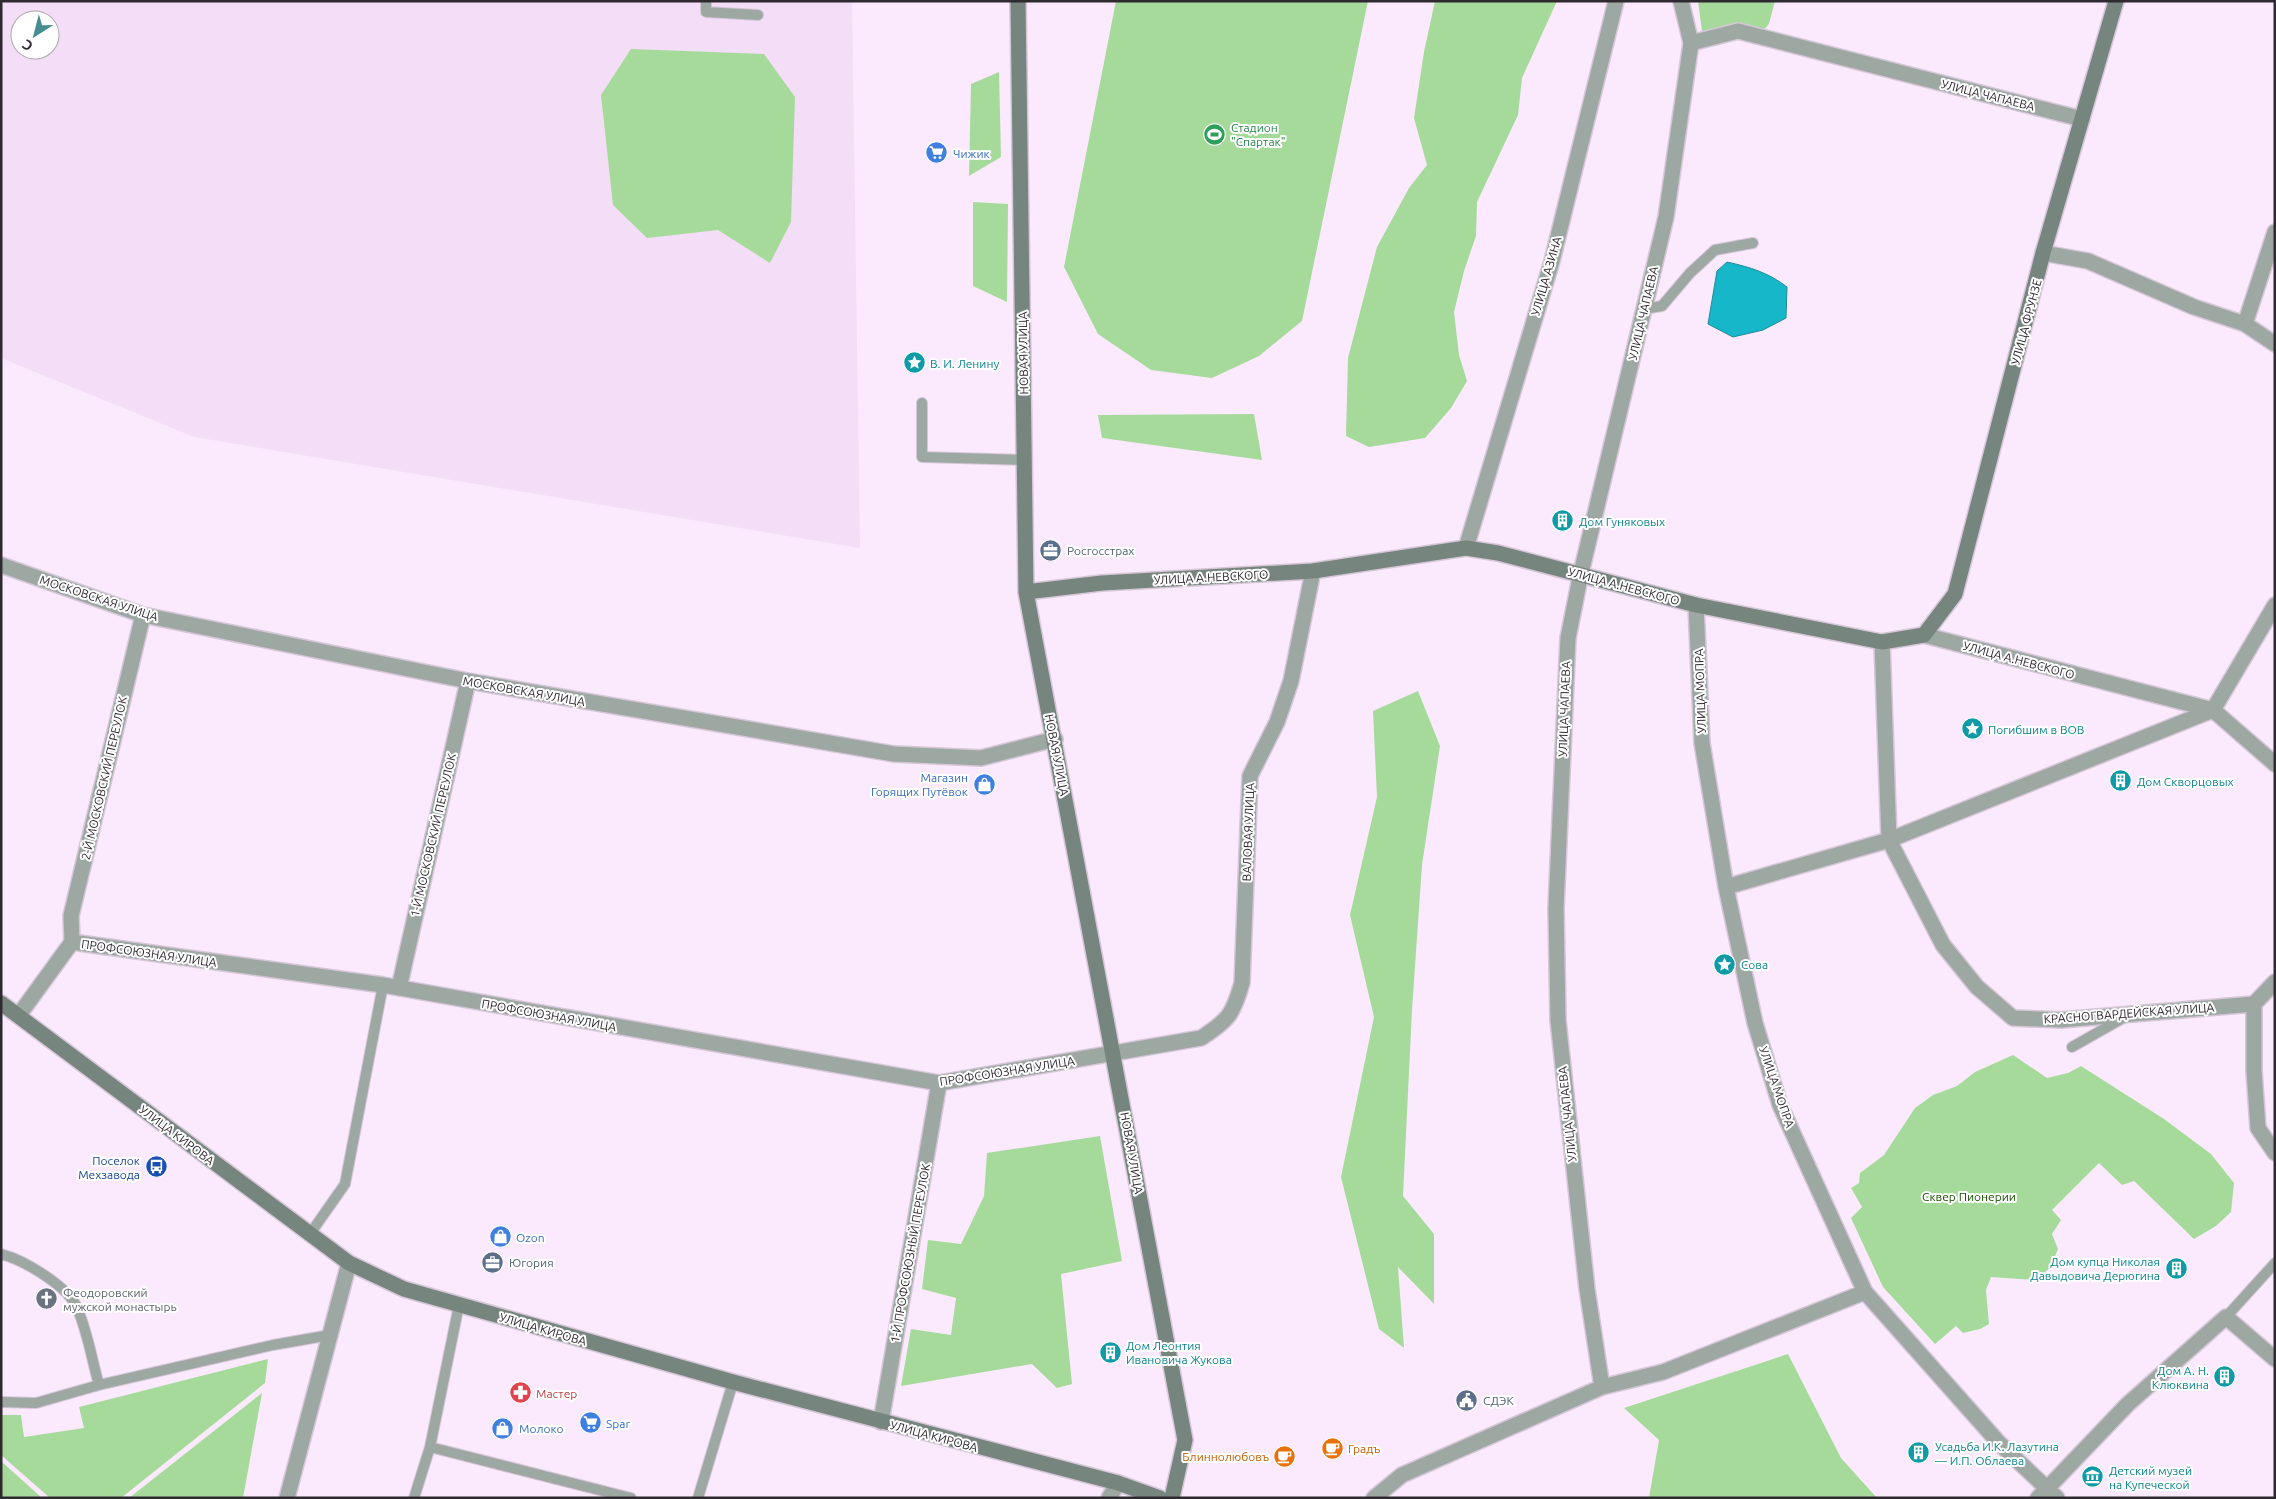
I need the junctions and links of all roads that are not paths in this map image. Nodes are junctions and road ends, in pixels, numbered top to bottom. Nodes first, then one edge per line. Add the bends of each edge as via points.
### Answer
1 (706, 1) edge
2 (1018, 1) edge
3 (1616, 1) edge
4 (1681, 1) edge
5 (2116, 1) edge
6 (758, 15) dead end
7 (1691, 43) junction
8 (2082, 119) junction
9 (2275, 232) edge
10 (1753, 243) dead end
11 (2043, 253) junction
12 (1644, 309) junction
13 (2245, 324) junction
14 (2275, 344) edge
15 (922, 403) dead end
16 (1026, 460) junction
17 (1466, 548) junction
18 (1, 565) edge
19 (1313, 571) junction
20 (1581, 574) junction
21 (1026, 592) junction
22 (1696, 605) junction
23 (2275, 605) edge
24 (143, 615) junction
25 (1924, 635) junction
26 (1882, 642) junction
27 (468, 682) junction
28 (2213, 710) junction
29 (1055, 739) junction
30 (2275, 764) edge
31 (1889, 840) junction
32 (1726, 887) junction
33 (72, 942) junction
34 (2275, 982) edge
35 (383, 985) junction
36 (398, 988) junction
37 (1, 1003) edge
38 (2254, 1004) junction
39 (19, 1015) junction
40 (2129, 1015) junction
41 (2072, 1047) dead end
42 (1114, 1053) junction
43 (939, 1083) junction
44 (2275, 1153) edge
45 (310, 1234) junction
46 (1, 1254) edge
47 (349, 1262) junction
48 (2275, 1263) edge
49 (1865, 1292) junction
50 (459, 1305) junction
51 (2226, 1317) junction
52 (330, 1336) junction
53 (2275, 1359) edge
54 (733, 1382) junction
55 (98, 1385) junction
56 (1602, 1386) junction
57 (1, 1402) edge
58 (881, 1422) junction
59 (430, 1447) junction
60 (1118, 1483) junction
61 (2047, 1495) edge
62 (288, 1498) edge
63 (414, 1498) edge
64 (631, 1498) edge
65 (698, 1498) edge
66 (1109, 1498) edge
67 (1160, 1498) edge
68 (1172, 1498) edge
69 (1374, 1498) edge

1 - 6 lane via 706,12
2 - 16 street, НОВАЯ УЛИЦА
3 - 17 street, УЛИЦА АЗИНА via 1552,261
4 - 7 street, УЛИЦА ЧАПАЕВА
5 - 8 street, УЛИЦА ФРУНЗЕ
7 - 8 street, УЛИЦА ЧАПАЕВА via 1738,31
7 - 12 street, УЛИЦА ЧАПАЕВА via 1666,217
8 - 11 street, УЛИЦА ФРУНЗЕ
9 - 13 street
10 - 12 lane via 1715,250 1690,272 1662,306
11 - 13 street via 2088,262 2194,307
11 - 25 street, УЛИЦА ФРУНЗЕ via 1955,594
12 - 20 street, УЛИЦА ЧАПАЕВА
13 - 14 street
15 - 16 lane via 922,457
16 - 21 street, НОВАЯ УЛИЦА
17 - 19 street, УЛИЦА А.НЕВСКОГО
17 - 20 street, УЛИЦА А.НЕВСКОГО via 1498,552
18 - 24 street, МОСКОВСКАЯ УЛИЦА
19 - 21 street, УЛИЦА А.НЕВСКОГО via 1102,583
19 - 42 street, ВАЛОВАЯ УЛИЦА via 1291,681 1278,722 1250,776 1242,983 1235,1009 1221,1025 1202,1038
20 - 22 street, УЛИЦА А.НЕВСКОГО
20 - 56 street, УЛИЦА ЧАПАЕВА via 1568,638 1556,908 1558,1020 1587,1289
21 - 29 street, НОВАЯ УЛИЦА
22 - 26 street, УЛИЦА А.НЕВСКОГО
22 - 32 street, УЛИЦА МОПРА via 1702,743
23 - 28 street
24 - 27 street, МОСКОВСКАЯ УЛИЦА
24 - 33 street, 2-Й МОСКОВСКИЙ ПЕРЕУЛОК via 71,916
25 - 26 street, УЛИЦА А.НЕВСКОГО
25 - 28 street, УЛИЦА А.НЕВСКОГО
26 - 31 street
27 - 29 street, МОСКОВСКАЯ УЛИЦА via 894,754 981,758
27 - 36 street, 1-Й МОСКОВСКИЙ ПЕРЕУЛОК
28 - 30 street, УЛИЦА А.НЕВСКОГО
28 - 31 street
29 - 42 street, НОВАЯ УЛИЦА
31 - 32 street
31 - 40 street, КРАСНОГВАРДЕЙСКАЯ УЛИЦА via 1943,945 1977,987 2013,1018 2061,1020
32 - 49 street, УЛИЦА МОПРА via 1755,1023 1780,1104
33 - 35 street, ПРОФСОЮЗНАЯ УЛИЦА
33 - 39 street, ПРОФСОЮЗНАЯ УЛИЦА
34 - 38 street
35 - 36 street, ПРОФСОЮЗНАЯ УЛИЦА
35 - 45 lane via 345,1184
36 - 43 street, ПРОФСОЮЗНАЯ УЛИЦА
37 - 39 street, УЛИЦА КИРОВА
38 - 40 street, КРАСНОГВАРДЕЙСКАЯ УЛИЦА
38 - 44 street via 2258,1128
39 - 45 street, УЛИЦА КИРОВА
40 - 41 lane
42 - 43 street, ПРОФСОЮЗНАЯ УЛИЦА
42 - 68 street, НОВАЯ УЛИЦА via 1185,1440
43 - 58 street, 1-Й ПРОФСОЮЗНЫЙ ПЕРЕУЛОК
45 - 47 street, УЛИЦА КИРОВА
46 - 55 lane via 53,1280 78,1308
47 - 50 street, УЛИЦА КИРОВА via 404,1289
47 - 52 street
48 - 51 lane
49 - 56 street via 1663,1372
49 - 61 street, УЛИЦА МОПРА
50 - 54 street, УЛИЦА КИРОВА
50 - 59 lane
51 - 53 street
51 - 61 street via 2128,1404
52 - 55 lane via 273,1344
52 - 62 street
54 - 58 street, УЛИЦА КИРОВА
54 - 65 lane
55 - 57 lane via 36,1403
56 - 69 street via 1402,1476
58 - 60 street, УЛИЦА КИРОВА
59 - 63 lane
59 - 64 lane
60 - 66 street
60 - 67 street, УЛИЦА КИРОВА

